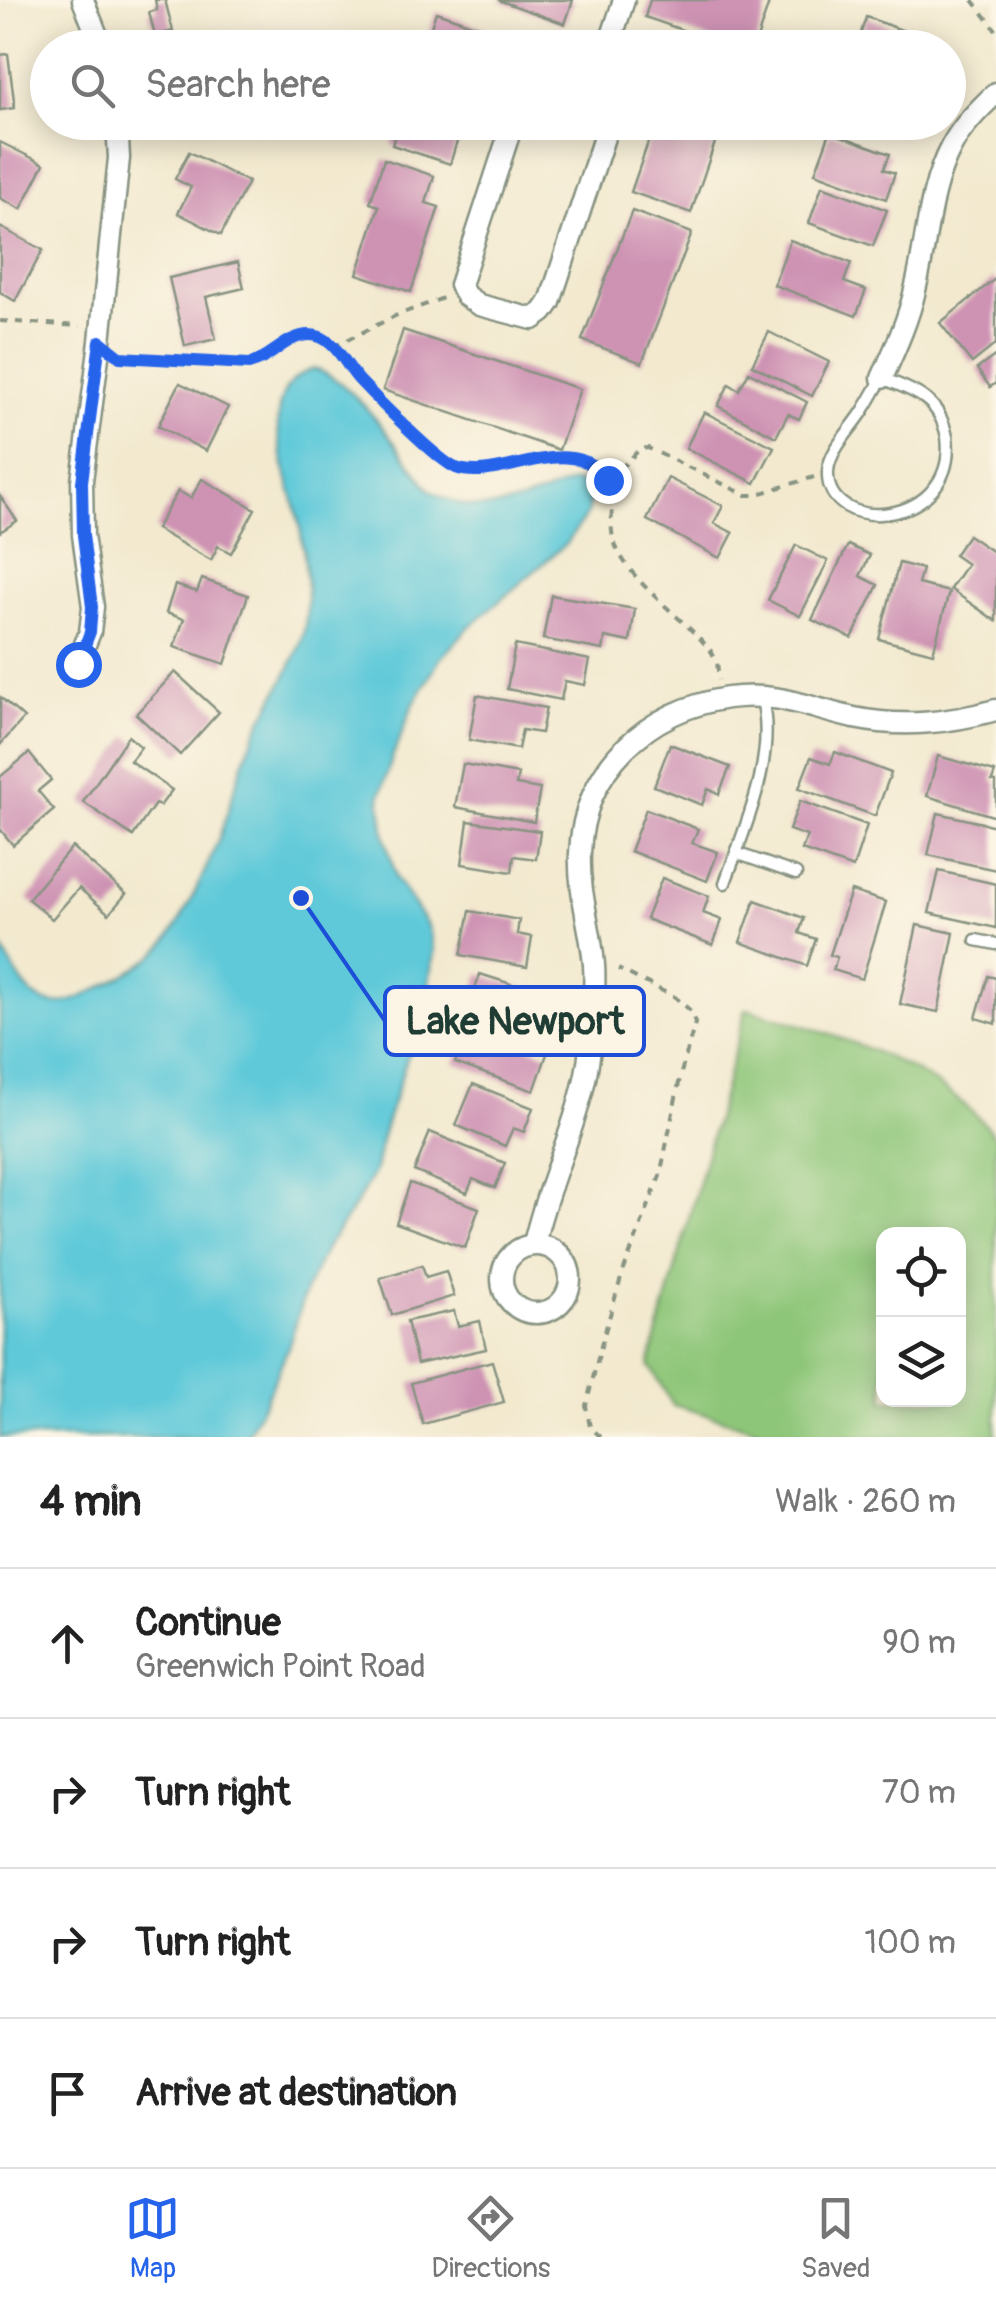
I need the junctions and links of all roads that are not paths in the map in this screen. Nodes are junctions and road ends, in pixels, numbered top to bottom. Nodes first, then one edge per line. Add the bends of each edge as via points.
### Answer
1 (83, 0) edge
2 (624, 0) edge
3 (95, 30) edge
4 (614, 30) edge
5 (996, 94) edge
6 (966, 124) edge
7 (118, 140) edge
8 (507, 140) edge
9 (603, 140) edge
10 (955, 140) edge
11 (882, 378) junction
12 (78, 664) dead end
13 (761, 696) junction
14 (996, 710) edge
15 (736, 853) junction
16 (796, 874) dead end
17 (725, 883) dead end
18 (976, 940) dead end
19 (996, 944) edge
20 (534, 1244) dead end

1 - 3 street
2 - 4 street
5 - 6 street
7 - 12 street via 82,482 92,607
8 - 9 street via 462,290 478,306 533,319 550,302
10 - 11 street via 939,175 915,292
11 - 11 lane via 938,412 948,447 945,468 923,501 870,514 839,500 828,473 831,457
13 - 14 street via 889,724 962,720
13 - 15 lane via 765,761
13 - 20 street via 698,704 640,732 618,753 588,806 580,851 594,966 589,1054
15 - 16 lane
15 - 17 lane
18 - 19 lane

